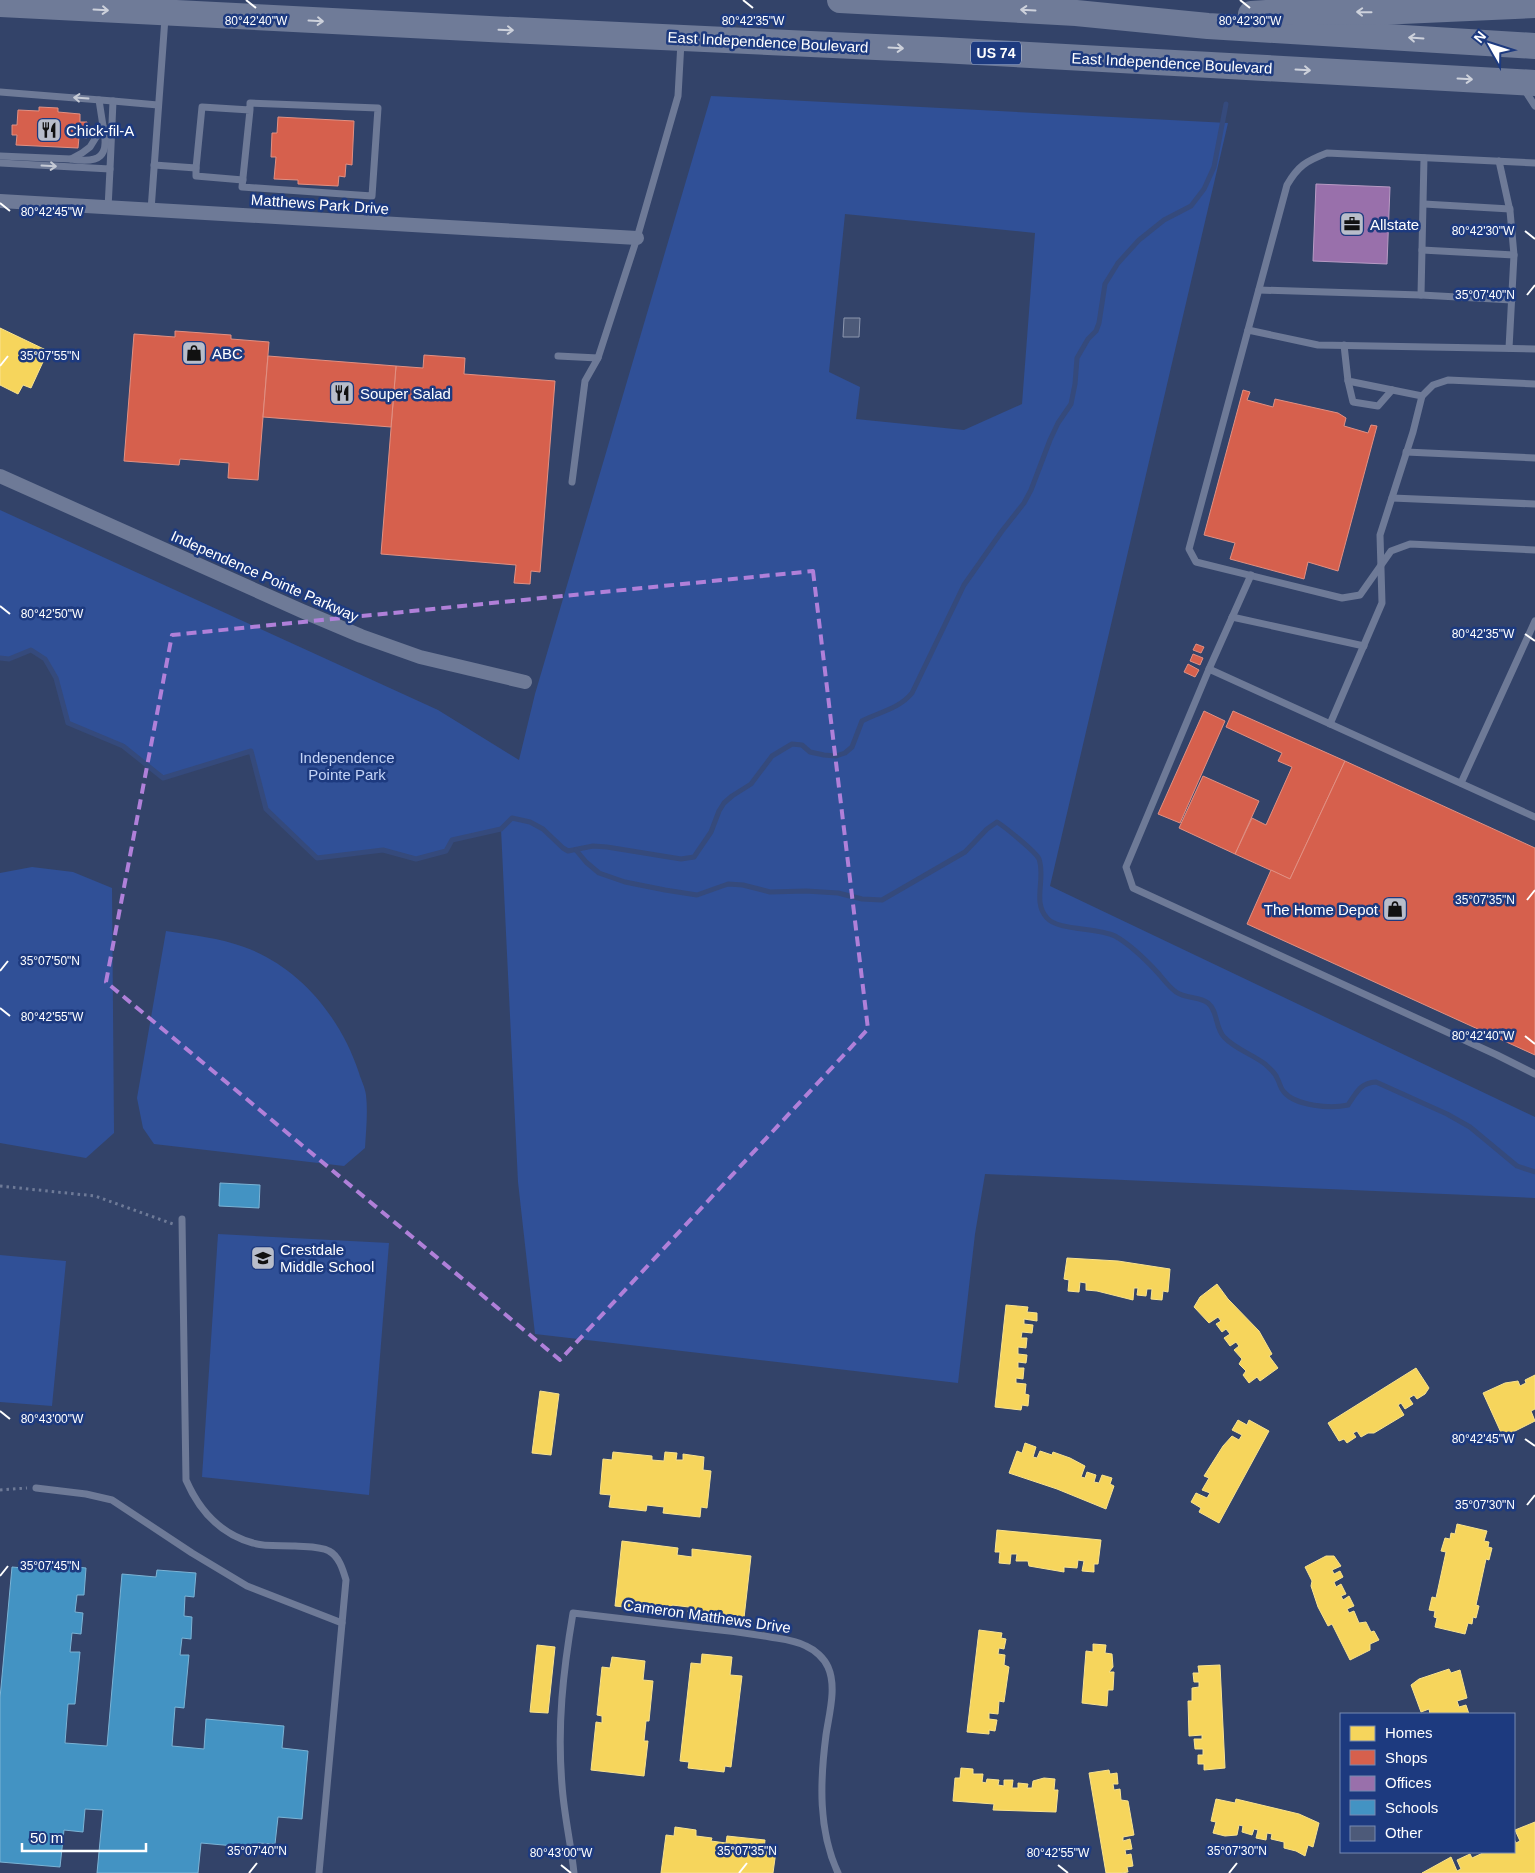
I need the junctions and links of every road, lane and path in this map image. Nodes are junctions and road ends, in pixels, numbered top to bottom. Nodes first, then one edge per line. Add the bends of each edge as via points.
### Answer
1 (840, 0) edge
2 (0, 4) edge
3 (1535, 5) edge
4 (165, 13) junction
5 (1076, 13) junction
6 (682, 38) junction
7 (1535, 46) edge
8 (1527, 83) edge
9 (0, 92) edge
10 (9, 93) junction
11 (0, 97) edge
12 (99, 100) junction
13 (113, 101) junction
14 (158, 105) junction
15 (1535, 106) edge
16 (250, 110) junction
17 (103, 126) junction
18 (0, 156) edge
19 (1424, 158) junction
20 (71, 159) junction
21 (1499, 161) junction
22 (1535, 163) edge
23 (0, 164) edge
24 (154, 166) junction
25 (196, 168) junction
26 (110, 169) junction
27 (243, 180) junction
28 (0, 202) edge
29 (1424, 204) junction
30 (108, 208) junction
31 (1510, 209) junction
32 (151, 210) junction
33 (637, 238) junction
34 (1422, 250) junction
35 (1514, 255) junction
36 (1259, 290) junction
37 (1421, 295) junction
38 (1512, 300) junction
39 (1248, 330) junction
40 (1344, 345) junction
41 (1509, 348) junction
42 (1535, 349) edge
43 (558, 356) dead end
44 (598, 358) junction
45 (1348, 381) junction
46 (1535, 384) edge
47 (1392, 390) junction
48 (1422, 396) junction
49 (1406, 452) junction
50 (1535, 458) edge
51 (0, 476) edge
52 (572, 482) dead end
53 (1392, 498) junction
54 (1535, 504) edge
55 (1535, 550) edge
56 (1381, 566) junction
57 (1251, 575) junction
58 (1232, 617) junction
59 (1535, 621) edge
60 (1364, 646) junction
61 (1209, 669) junction
62 (525, 682) dead end
63 (1330, 724) junction
64 (1461, 783) junction
65 (1535, 817) edge
66 (1535, 1074) edge
67 (0, 1186) edge
68 (183, 1223) joint
69 (36, 1488) joint
70 (0, 1490) edge
71 (342, 1623) junction
72 (319, 1873) edge
73 (574, 1873) edge
74 (838, 1873) edge

5 -> 1 highway
2 -> 4 highway, East Independence Boulevard / US 74
3 -> 5 highway via 1379,12
4 -> 6 highway, East Independence Boulevard / US 74
4 - 14 lane
7 -> 5 highway via 1208,26
6 -> 8 highway, East Independence Boulevard / US 74
6 - 33 lane via 678,96
8 - 15 lane
9 - 10 lane
10 - 11 lane
12 -> 10 lane
12 - 13 lane
12 - 17 lane
13 - 14 lane
13 - 26 lane
14 - 24 lane
16 - 25 lane via 202,107
16 - 27 lane
16 - 27 lane via 250,103 378,108 372,196 242,187
17 - 20 lane via 90,148
17 - 20 lane via 105,136 101,156 87,162
18 - 20 lane
19 - 21 lane
19 - 29 lane
19 - 36 lane via 1327,153 1295,171 1287,185
21 - 22 lane
21 - 31 lane
23 -> 26 lane
24 - 25 lane
24 - 32 lane
25 - 27 lane via 196,176
26 - 30 lane
28 - 30 street, Matthews Park Drive
29 - 31 lane
29 - 34 lane
30 - 32 street, Matthews Park Drive
31 - 35 lane
32 - 33 street, Matthews Park Drive
33 - 44 lane
34 - 35 lane
34 - 37 lane
35 - 38 lane
36 - 37 lane
36 - 39 lane
37 - 38 lane
38 - 41 lane
39 - 40 lane via 1318,345
39 - 57 lane via 1190,549 1196,562
40 - 41 lane
40 - 45 lane
41 - 42 lane
43 - 44 lane
44 - 52 lane via 585,381
45 - 47 lane
45 - 47 lane via 1353,402 1378,406
46 - 48 lane via 1448,380 1433,386
47 - 48 lane
48 - 49 lane
49 - 50 lane
49 - 53 lane
51 - 62 street, Independence Pointe Parkway via 361,636 420,657
53 - 54 lane
53 - 56 lane via 1380,535
55 - 56 lane via 1410,544 1391,551
56 - 57 lane via 1360,595 1342,598
56 - 60 lane via 1382,603
57 - 58 lane
58 - 60 lane
58 - 61 lane
59 - 64 lane
60 - 63 lane
61 - 63 lane
61 - 66 lane via 1126,866 1133,888
63 - 64 lane
64 - 65 lane
67 - 68 path via 95,1196
68 - 71 lane via 186,1480 194,1499 213,1522 234,1535 254,1543 329,1550 340,1563 346,1580
69 - 70 path
69 - 71 lane via 112,1500 247,1586
71 - 72 lane
73 - 74 lane, Cameron Matthews Drive via 559,1740 564,1665 573,1613 738,1631 793,1641 820,1655 828,1666 831,1679 821,1791 822,1816

